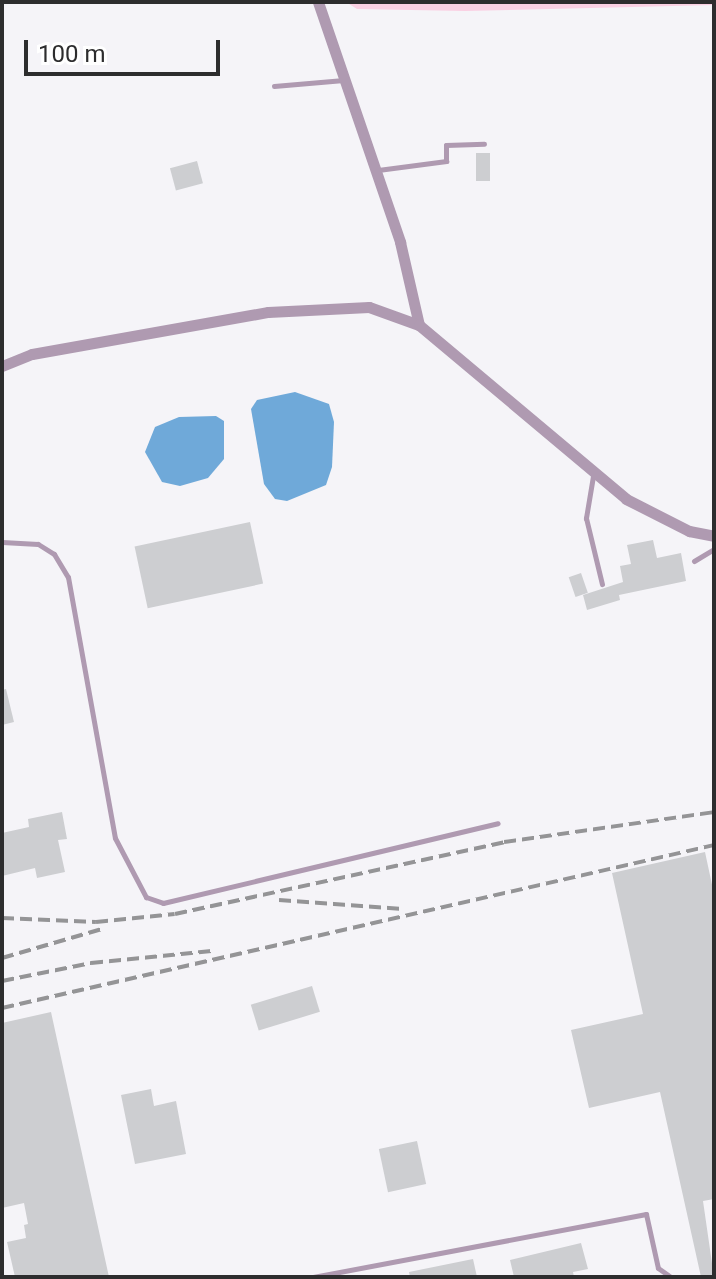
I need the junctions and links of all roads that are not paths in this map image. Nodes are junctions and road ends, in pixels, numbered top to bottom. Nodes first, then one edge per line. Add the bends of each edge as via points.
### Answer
1 (318, 2) edge
2 (345, 80) junction
3 (274, 86) dead end
4 (484, 144) dead end
5 (377, 170) junction
6 (419, 325) junction
7 (2, 366) edge
8 (593, 476) junction
9 (714, 536) edge
10 (2, 542) edge
11 (714, 549) edge
12 (694, 561) dead end
13 (602, 584) dead end
14 (498, 823) dead end
15 (313, 1277) edge
16 (671, 1277) edge

1 - 2 street
2 - 3 lane
2 - 5 street
4 - 5 lane via 446,145 446,161
5 - 6 street
6 - 7 street via 369,307 268,312 32,354
6 - 8 street
8 - 9 street via 655,516
8 - 13 lane via 586,518
10 - 14 lane via 38,544 54,554 68,577 115,838 146,897 163,903
11 - 12 lane
15 - 16 lane via 646,1214 658,1268

